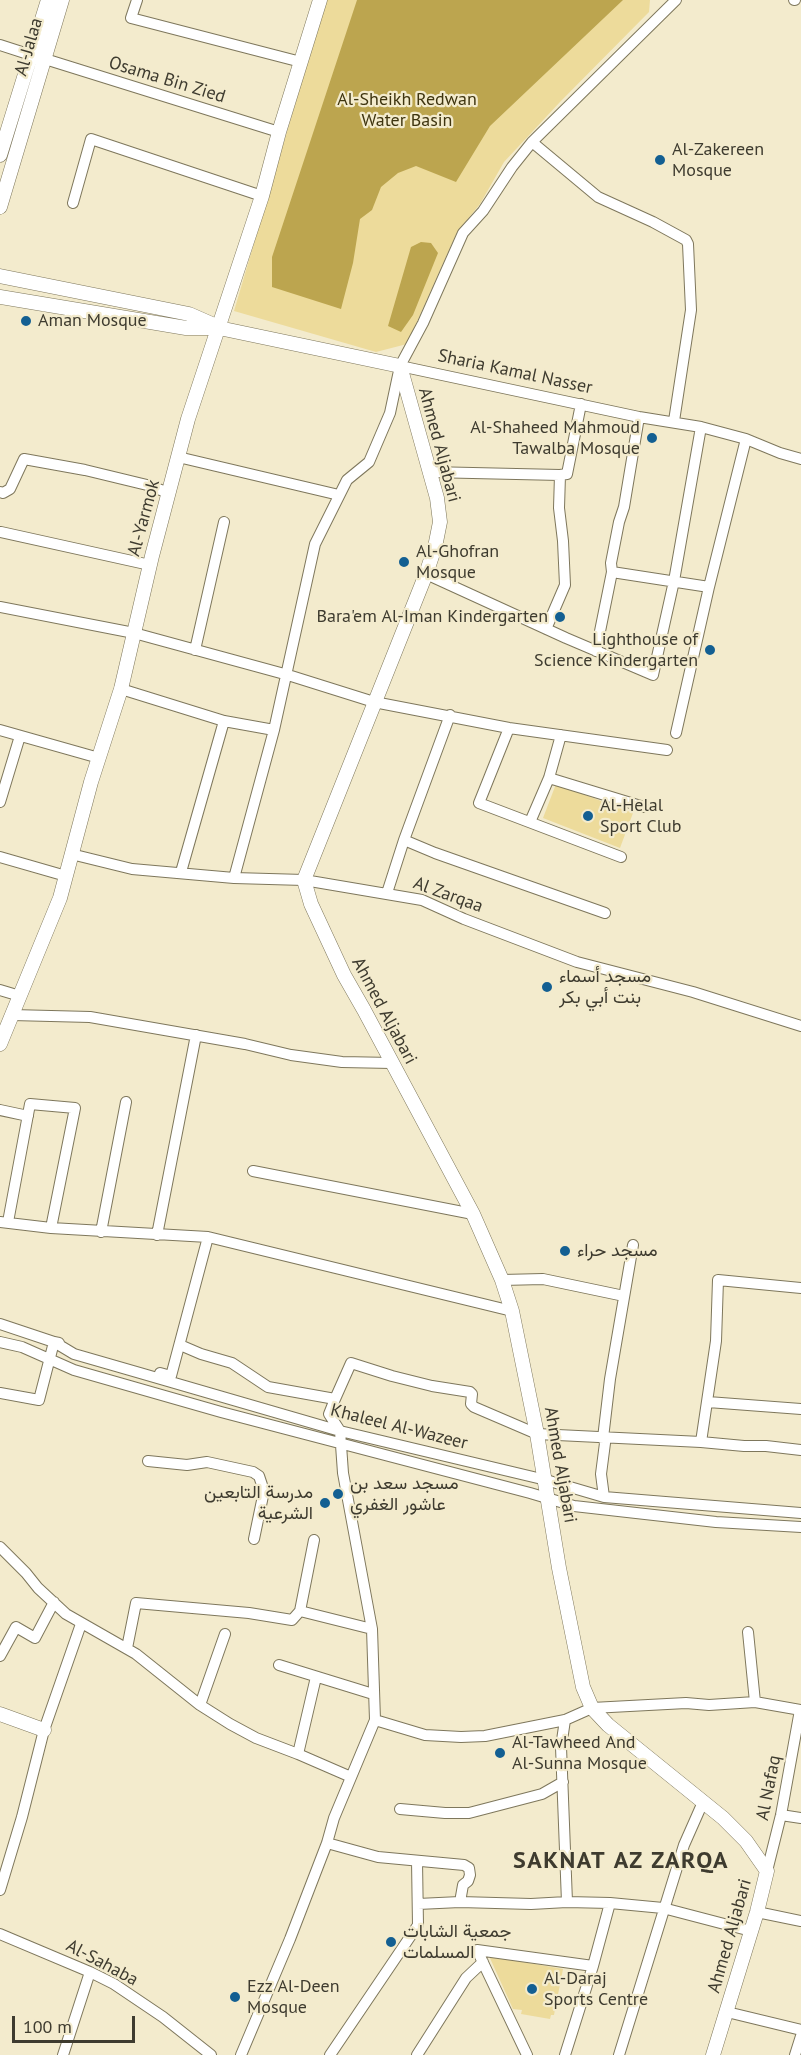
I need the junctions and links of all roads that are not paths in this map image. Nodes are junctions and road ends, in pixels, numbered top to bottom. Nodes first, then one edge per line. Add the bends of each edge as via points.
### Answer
1 (48, 0) edge
2 (62, 0) edge
3 (137, 0) edge
4 (320, 0) edge
5 (676, 0) edge
6 (0, 45) edge
7 (38, 57) junction
8 (301, 62) junction
9 (279, 132) junction
10 (532, 142) junction
11 (0, 155) edge
12 (262, 196) junction
13 (73, 203) dead end
14 (0, 207) edge
15 (0, 276) edge
16 (0, 297) edge
17 (219, 327) junction
18 (400, 366) junction
19 (580, 404) junction
20 (639, 417) junction
21 (674, 422) junction
22 (700, 427) junction
23 (746, 439) junction
24 (178, 457) junction
25 (801, 459) edge
26 (429, 472) junction
27 (560, 475) junction
28 (0, 492) edge
29 (169, 493) junction
30 (339, 495) junction
31 (224, 522) dead end
32 (1, 532) edge
33 (150, 564) junction
34 (612, 572) junction
35 (426, 573) junction
36 (674, 581) junction
37 (709, 587) junction
38 (0, 607) edge
39 (546, 629) junction
40 (134, 633) junction
41 (195, 650) junction
42 (596, 651) junction
43 (288, 675) junction
44 (121, 689) junction
45 (374, 702) junction
46 (450, 715) junction
47 (224, 721) junction
48 (509, 728) junction
49 (0, 729) edge
50 (274, 730) junction
51 (676, 733) dead end
52 (561, 735) junction
53 (20, 736) junction
54 (667, 750) dead end
55 (99, 758) junction
56 (549, 778) junction
57 (0, 802) edge
58 (644, 807) dead end
59 (531, 822) junction
60 (404, 840) junction
61 (71, 854) junction
62 (0, 857) edge
63 (621, 857) dead end
64 (181, 872) junction
65 (66, 876) junction
66 (234, 878) junction
67 (304, 880) junction
68 (387, 893) junction
69 (605, 913) dead end
70 (0, 990) edge
71 (20, 996) junction
72 (12, 1015) junction
73 (801, 1026) edge
74 (196, 1035) junction
75 (0, 1044) edge
76 (392, 1063) junction
77 (126, 1102) dead end
78 (0, 1110) edge
79 (28, 1116) junction
80 (253, 1171) dead end
81 (473, 1214) junction
82 (4, 1222) edge
83 (51, 1228) junction
84 (101, 1232) junction
85 (157, 1235) junction
86 (208, 1237) junction
87 (633, 1245) dead end
88 (502, 1280) junction
89 (801, 1288) edge
90 (624, 1296) junction
91 (512, 1311) junction
92 (0, 1324) edge
93 (0, 1342) edge
94 (54, 1342) junction
95 (180, 1345) junction
96 (50, 1359) junction
97 (0, 1393) edge
98 (335, 1399) junction
99 (708, 1402) junction
100 (801, 1409) edge
101 (340, 1431) junction
102 (537, 1434) junction
103 (603, 1438) junction
104 (701, 1442) junction
105 (341, 1443) junction
106 (801, 1450) edge
107 (148, 1461) dead end
108 (546, 1480) junction
109 (604, 1497) junction
110 (549, 1499) junction
111 (801, 1512) edge
112 (801, 1527) edge
113 (254, 1539) dead end
114 (314, 1540) dead end
115 (1, 1550) edge
116 (54, 1602) junction
117 (300, 1611) junction
118 (81, 1624) junction
119 (372, 1629) junction
120 (748, 1632) dead end
121 (225, 1634) dead end
122 (127, 1648) junction
123 (0, 1656) edge
124 (279, 1665) dead end
125 (316, 1677) junction
126 (373, 1694) junction
127 (755, 1702) junction
128 (200, 1705) junction
129 (591, 1708) junction
130 (800, 1710) edge
131 (0, 1714) edge
132 (375, 1720) junction
133 (564, 1720) junction
134 (44, 1730) junction
135 (298, 1754) junction
136 (351, 1778) junction
137 (563, 1782) junction
138 (703, 1802) junction
139 (400, 1809) dead end
140 (781, 1815) junction
141 (801, 1818) edge
142 (327, 1843) junction
143 (4, 1858) edge
144 (417, 1861) junction
145 (767, 1871) junction
146 (0, 1890) edge
147 (460, 1902) junction
148 (567, 1902) junction
149 (610, 1903) junction
150 (417, 1904) junction
151 (663, 1908) junction
152 (757, 1912) junction
153 (801, 1921) edge
154 (751, 1931) junction
155 (0, 1934) edge
156 (483, 1962) junction
157 (593, 1966) junction
158 (90, 1972) junction
159 (727, 2012) junction
160 (801, 2030) edge
161 (801, 2036) edge
162 (63, 2055) edge
163 (211, 2055) edge
164 (241, 2055) edge
165 (330, 2055) edge
166 (417, 2055) edge
167 (527, 2055) edge
168 (565, 2055) edge
169 (619, 2055) edge
170 (713, 2055) edge
171 (795, 2055) edge

1 - 7 street, Al-Jalaa
2 - 7 street, Al-Jalaa
3 - 8 street via 131,18
4 - 8 street, Al-Yarmok
5 - 10 street
6 - 7 street, Osama Bin Zied
7 - 9 street, Osama Bin Zied
7 - 11 street, Al-Jalaa
7 - 14 street, Al-Jalaa
8 - 9 street, Al-Yarmok
9 - 12 street, Al-Yarmok
10 - 18 street via 483,212 463,232
10 - 21 street via 598,198 686,240 691,310
12 - 13 street via 91,139
12 - 17 street, Al-Yarmok
15 - 17 street, Sharia Kamal Nasser via 189,314
16 - 17 street, Sharia Kamal Nasser via 186,328
17 - 18 street, Sharia Kamal Nasser
17 - 24 street, Al-Yarmok
18 - 19 street, Sharia Kamal Nasser
18 - 26 street, Ahmed Aljabari
18 - 30 street via 390,413 369,462 347,480
19 - 20 street, Sharia Kamal Nasser
19 - 27 street via 567,474
20 - 21 street, Sharia Kamal Nasser
20 - 34 street
21 - 22 street, Sharia Kamal Nasser
22 - 23 street, Sharia Kamal Nasser
22 - 36 street
23 - 25 street, Sharia Kamal Nasser
23 - 37 street
24 - 29 street, Al-Yarmok
24 - 30 street
26 - 27 street
26 - 35 street, Ahmed Aljabari via 440,522
27 - 39 street via 565,585
28 - 29 street via 10,489 24,459
29 - 33 street, Al-Yarmok
30 - 43 street via 315,544
31 - 41 street
32 - 33 street
33 - 40 street, Al-Yarmok
34 - 36 street
34 - 42 street
35 - 39 street
35 - 45 street, Ahmed Aljabari
36 - 37 street
36 - 42 street via 652,675
37 - 51 street
38 - 40 street
39 - 42 street
40 - 41 street
40 - 44 street, Al-Yarmok
41 - 43 street
43 - 45 street
43 - 50 street
44 - 47 street
44 - 55 street, Al-Yarmok
45 - 46 street
45 - 67 street, Ahmed Aljabari
46 - 48 street
46 - 60 street
47 - 50 street
47 - 64 street
48 - 52 street
48 - 59 street via 479,803
49 - 53 street
50 - 66 street
52 - 54 street
52 - 56 street
53 - 55 street
53 - 57 street
55 - 61 street, Al-Yarmok
56 - 58 street
56 - 59 street
59 - 63 street
60 - 68 street
60 - 69 street
61 - 64 street, Al Zarqaa via 132,869
61 - 65 street, Al-Yarmok
62 - 65 street
64 - 66 street, Al Zarqaa
65 - 71 street, Al-Yarmok
66 - 67 street, Al Zarqaa
67 - 68 street, Al Zarqaa
67 - 76 street, Ahmed Aljabari via 344,975
68 - 73 street, Al Zarqaa via 422,900 578,962
70 - 71 street
71 - 72 street, Al-Yarmok
72 - 74 street via 90,1017
72 - 75 street, Al-Yarmok
74 - 76 street via 332,1061
74 - 85 street
76 - 81 street, Ahmed Aljabari
77 - 84 street
78 - 79 street
79 - 82 street
79 - 83 street via 30,1104 75,1107
80 - 81 street
81 - 88 street, Ahmed Aljabari
82 - 83 street
83 - 84 street
84 - 85 street
85 - 86 street
86 - 91 street
86 - 95 street
87 - 90 street
88 - 90 street via 543,1279
88 - 91 street, Ahmed Aljabari
89 - 99 street via 718,1280
90 - 103 street
91 - 102 street, Ahmed Aljabari
92 - 94 street, Khaleel Al-Wazeer
93 - 96 street, Khaleel Al-Wazeer
94 - 95 street via 171,1376
94 - 96 street
94 - 101 street, Khaleel Al-Wazeer via 74,1354
95 - 98 street via 232,1363 268,1388
96 - 97 street via 39,1400
96 - 105 street, Khaleel Al-Wazeer via 74,1370
98 - 101 street via 329,1414
98 - 102 street via 351,1363 432,1386 470,1392 474,1407
99 - 100 street
99 - 104 street
101 - 105 street
101 - 108 street, Khaleel Al-Wazeer
102 - 103 street
102 - 108 street, Ahmed Aljabari
103 - 104 street
103 - 109 street
104 - 106 street
105 - 110 street, Khaleel Al-Wazeer
105 - 119 street
107 - 113 street via 187,1465 207,1462 259,1476 264,1491
108 - 109 street, Khaleel Al-Wazeer
108 - 110 street, Ahmed Aljabari
109 - 111 street, Khaleel Al-Wazeer
110 - 112 street, Khaleel Al-Wazeer via 573,1506 716,1522
110 - 129 street, Ahmed Aljabari via 559,1568 583,1687
114 - 117 street
115 - 116 street
116 - 118 street
116 - 123 street via 35,1638 16,1627
117 - 119 street
117 - 122 street via 292,1620 136,1603
118 - 122 street
118 - 134 street
119 - 126 street
120 - 127 street
121 - 128 street
122 - 128 street
124 - 125 street
125 - 126 street
125 - 135 street
126 - 132 street
127 - 129 street
127 - 130 street
128 - 135 street via 256,1738
129 - 133 street
129 - 138 street, Ahmed Aljabari
130 - 140 street, Al Nafaq
131 - 134 street
132 - 133 street via 425,1735 461,1737
132 - 136 street
133 - 137 street
134 - 143 street via 22,1817
135 - 136 street
136 - 142 street
137 - 139 street via 542,1794 469,1813
137 - 148 street
138 - 145 street, Ahmed Aljabari via 746,1841
138 - 151 street
140 - 141 street
140 - 145 street, Al Nafaq
142 - 144 street via 378,1857
142 - 164 street
143 - 146 street
144 - 147 street via 469,1868
144 - 150 street
145 - 152 street, Ahmed Aljabari
147 - 148 street
147 - 150 street
148 - 149 street
149 - 151 street
149 - 157 street
150 - 165 street via 418,1925
151 - 154 street
151 - 169 street
152 - 153 street
152 - 154 street, Ahmed Aljabari
154 - 159 street, Ahmed Aljabari
155 - 158 street, Al-Sahaba
156 - 157 street via 477,1950
156 - 166 street via 466,1978
156 - 167 street
157 - 168 street
158 - 162 street
158 - 163 street, Al-Sahaba via 163,2017
159 - 160 street
159 - 170 street, Ahmed Aljabari
161 - 171 street

